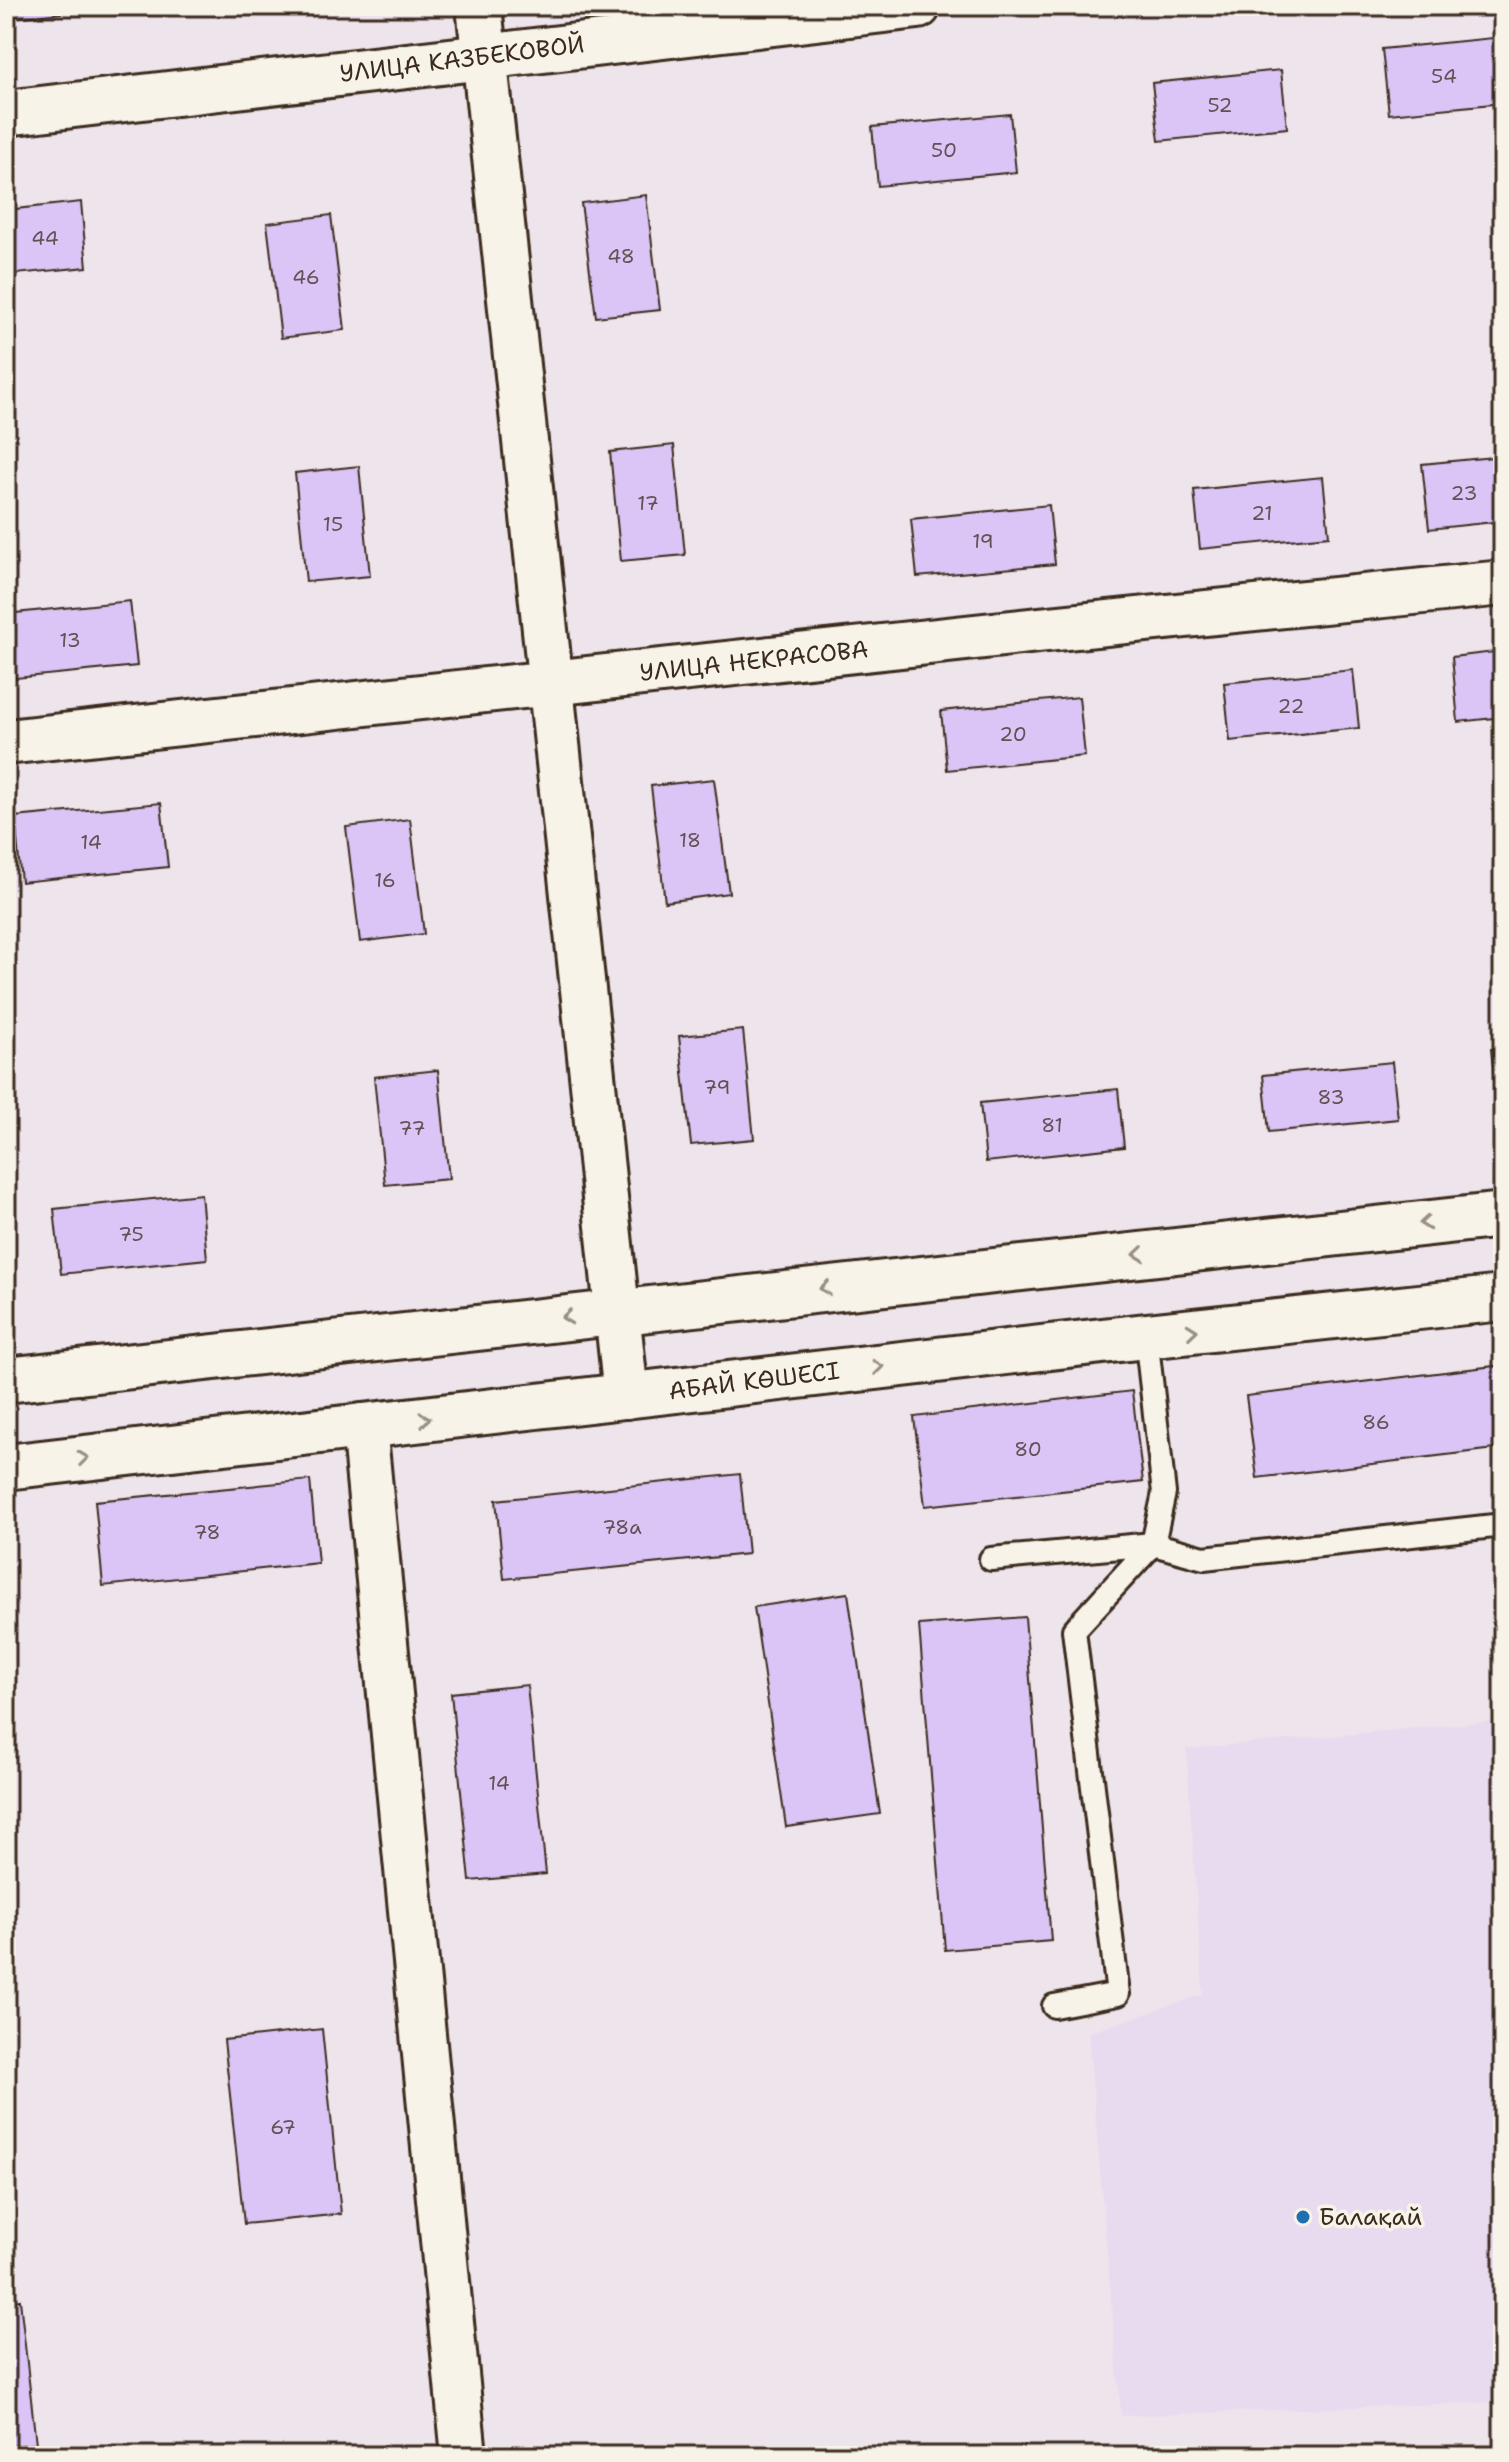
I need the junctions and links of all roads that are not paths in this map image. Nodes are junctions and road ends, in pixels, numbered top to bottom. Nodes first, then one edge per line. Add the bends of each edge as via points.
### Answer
1 (479, 6) edge
2 (918, 6) edge
3 (485, 57) junction
4 (6, 113) edge
5 (1503, 583) edge
6 (550, 683) junction
7 (6, 742) edge
8 (1503, 1215) edge
9 (1503, 1298) edge
10 (616, 1311) junction
11 (1146, 1336) junction
12 (6, 1380) edge
13 (626, 1396) junction
14 (364, 1426) junction
15 (6, 1467) edge
16 (1503, 1525) edge
17 (1153, 1544) junction
18 (991, 1559) dead end
19 (1054, 2006) dead end
20 (464, 2456) edge

1 - 3 street
2 - 3 street, УЛИЦА КАЗБЕКОВОЙ
3 - 4 street, УЛИЦА КАЗБЕКОВОЙ
3 - 6 street
5 - 6 street, УЛИЦА НЕКРАСОВА
6 - 7 street, УЛИЦА НЕКРАСОВА
6 - 10 street
8 -> 10 street
11 -> 9 street, АБАЙ КӨШЕСІ
10 -> 12 street
10 - 13 street
13 -> 11 street, АБАЙ КӨШЕСІ
11 - 17 lane via 1164,1493
14 -> 13 street, АБАЙ КӨШЕСІ
15 -> 14 street, АБАЙ КӨШЕСІ
14 - 20 street
16 - 17 lane via 1204,1558
17 - 18 lane
17 - 19 lane via 1074,1630 1118,1994

